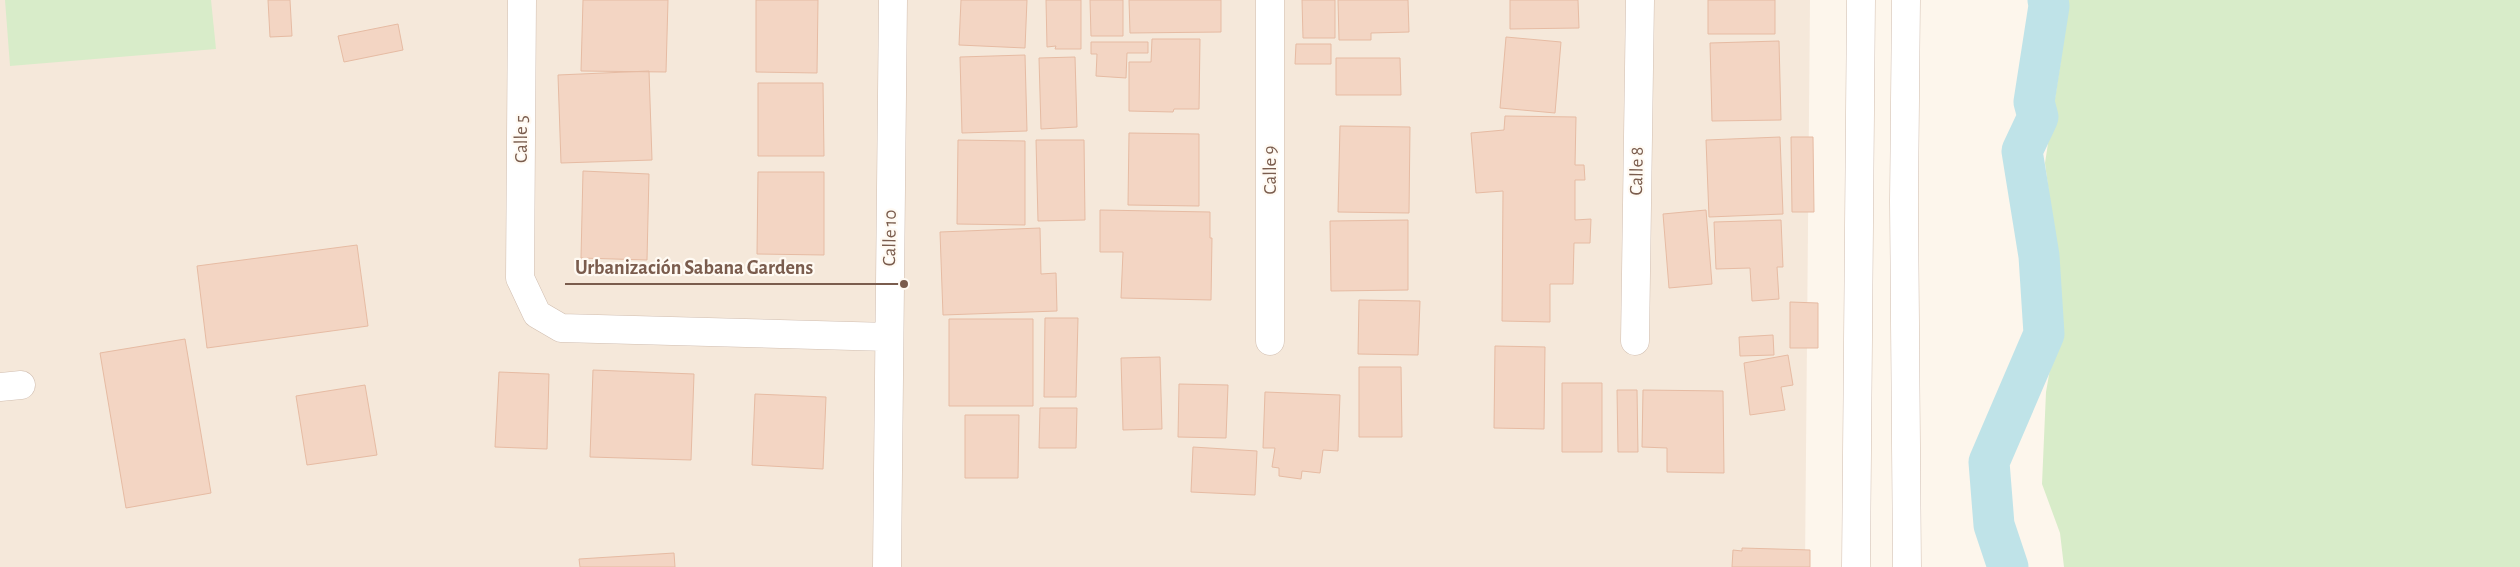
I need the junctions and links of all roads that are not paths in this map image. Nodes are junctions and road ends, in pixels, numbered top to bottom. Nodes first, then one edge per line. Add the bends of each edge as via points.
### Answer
1 (522, 0) edge
2 (893, 0) edge
3 (1270, 0) edge
4 (1640, 0) edge
5 (1861, 0) edge
6 (1906, 0) edge
7 (889, 337) junction
8 (1270, 341) dead end
9 (1635, 341) dead end
10 (887, 567) edge
11 (1856, 567) edge
12 (1907, 567) edge

1 - 7 street, Calle 5 via 520,278 537,314 561,328
2 - 7 street, Calle 10
3 - 8 street, Calle 9
4 - 9 street, Calle 8
5 - 11 street
6 - 12 street
7 - 10 street, Calle 10

